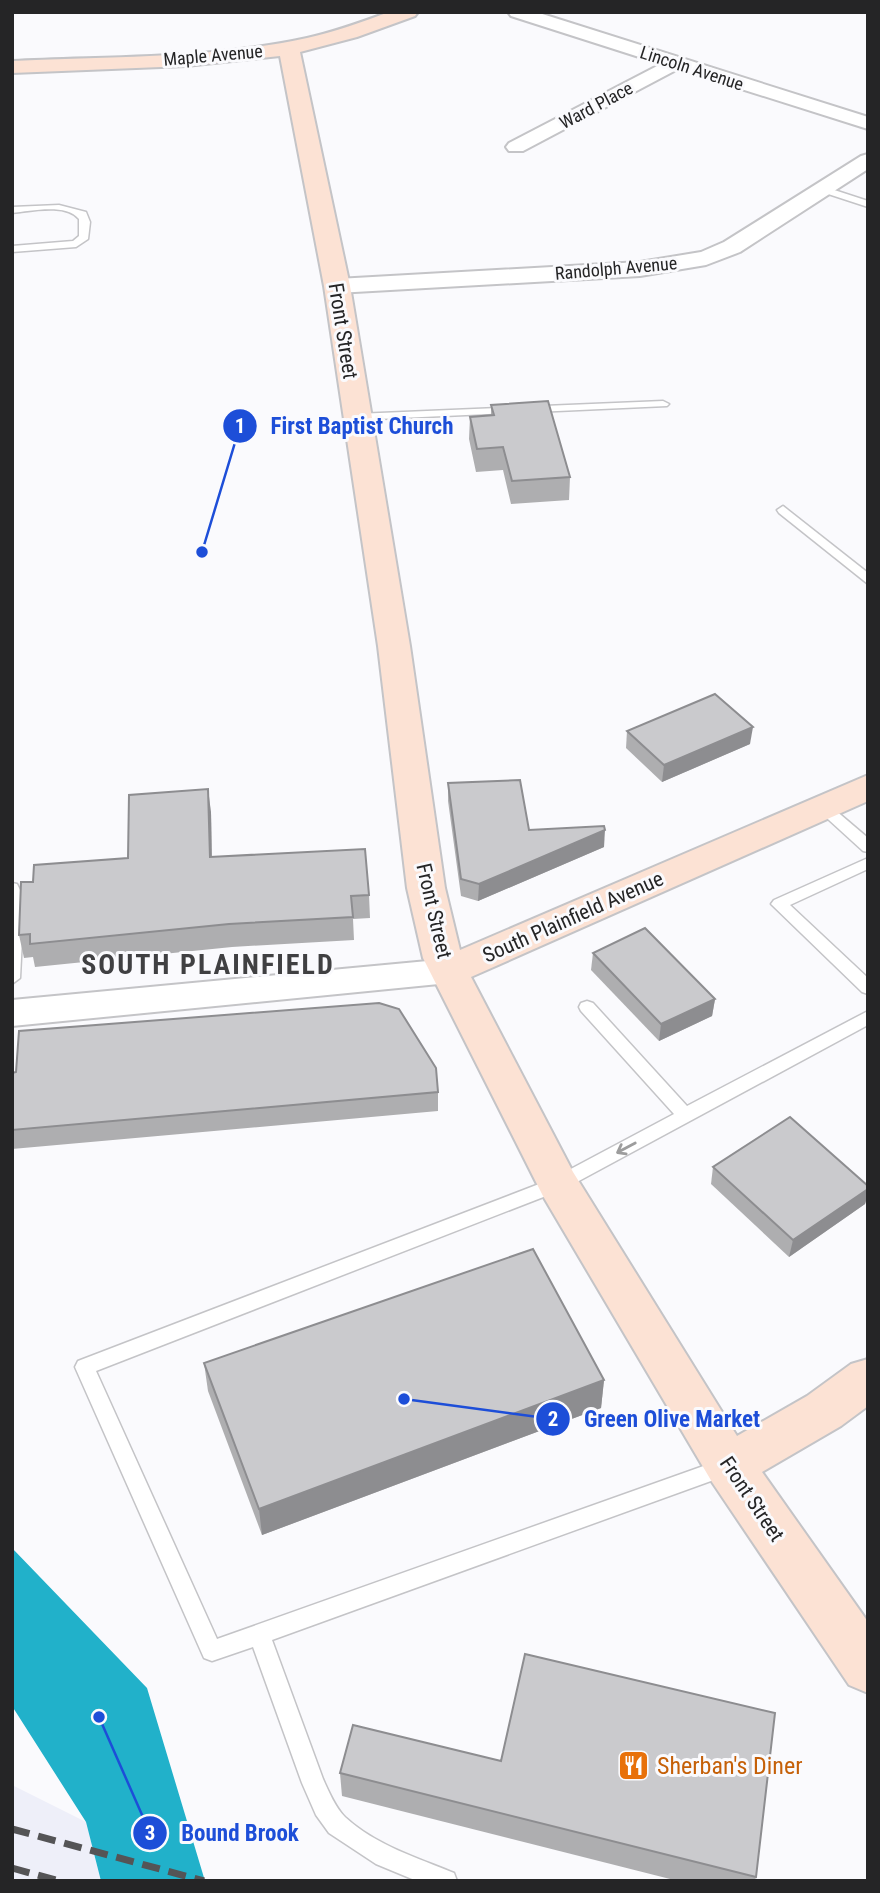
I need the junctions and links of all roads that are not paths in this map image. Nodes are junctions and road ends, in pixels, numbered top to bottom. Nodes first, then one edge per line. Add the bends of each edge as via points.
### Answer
1 (408, 12) edge
2 (517, 12) edge
3 (289, 48) junction
4 (676, 63) junction
5 (12, 67) edge
6 (868, 123) edge
7 (516, 147) dead end
8 (868, 160) edge
9 (822, 189) junction
10 (868, 204) edge
11 (12, 210) edge
12 (12, 248) edge
13 (337, 286) junction
14 (663, 404) dead end
15 (356, 417) junction
16 (783, 510) dead end
17 (868, 580) edge
18 (868, 787) edge
19 (823, 807) junction
20 (868, 847) edge
21 (868, 863) edge
22 (12, 888) edge
23 (449, 971) junction
24 (12, 978) edge
25 (868, 988) edge
26 (587, 1007) dead end
27 (12, 1013) edge
28 (868, 1017) edge
29 (686, 1116) junction
30 (558, 1184) junction
31 (868, 1379) edge
32 (729, 1466) junction
33 (258, 1634) junction
34 (868, 1667) edge
35 (446, 1881) edge

1 - 3 street, Maple Avenue via 356,32
2 - 4 street, Lincoln Avenue
3 - 5 street, Maple Avenue
3 - 13 street, Front Street
4 - 6 street, Lincoln Avenue
4 - 7 street, Ward Place
8 - 9 street, Randolph Avenue
9 - 10 lane
9 - 13 street, Randolph Avenue via 732,247 697,260 640,269
11 - 12 lane via 63,208 84,218 83,237 76,244
13 - 15 street, Front Street
14 - 15 lane
15 - 23 street, Front Street via 394,646 426,888
16 - 17 lane
18 - 19 street, South Plainfield Avenue
19 - 20 lane
19 - 23 street, South Plainfield Avenue
21 - 25 lane via 779,904
22 - 24 lane via 16,898
23 - 27 street, South Plainfield Avenue
23 - 30 street, Front Street
26 - 29 lane
28 - 29 lane
29 -> 30 lane
30 - 32 street, Front Street
30 - 33 lane via 85,1367 212,1651
31 - 32 street via 824,1411
32 - 33 lane
32 - 34 street, Front Street
33 - 35 lane via 313,1783 337,1825 384,1856

